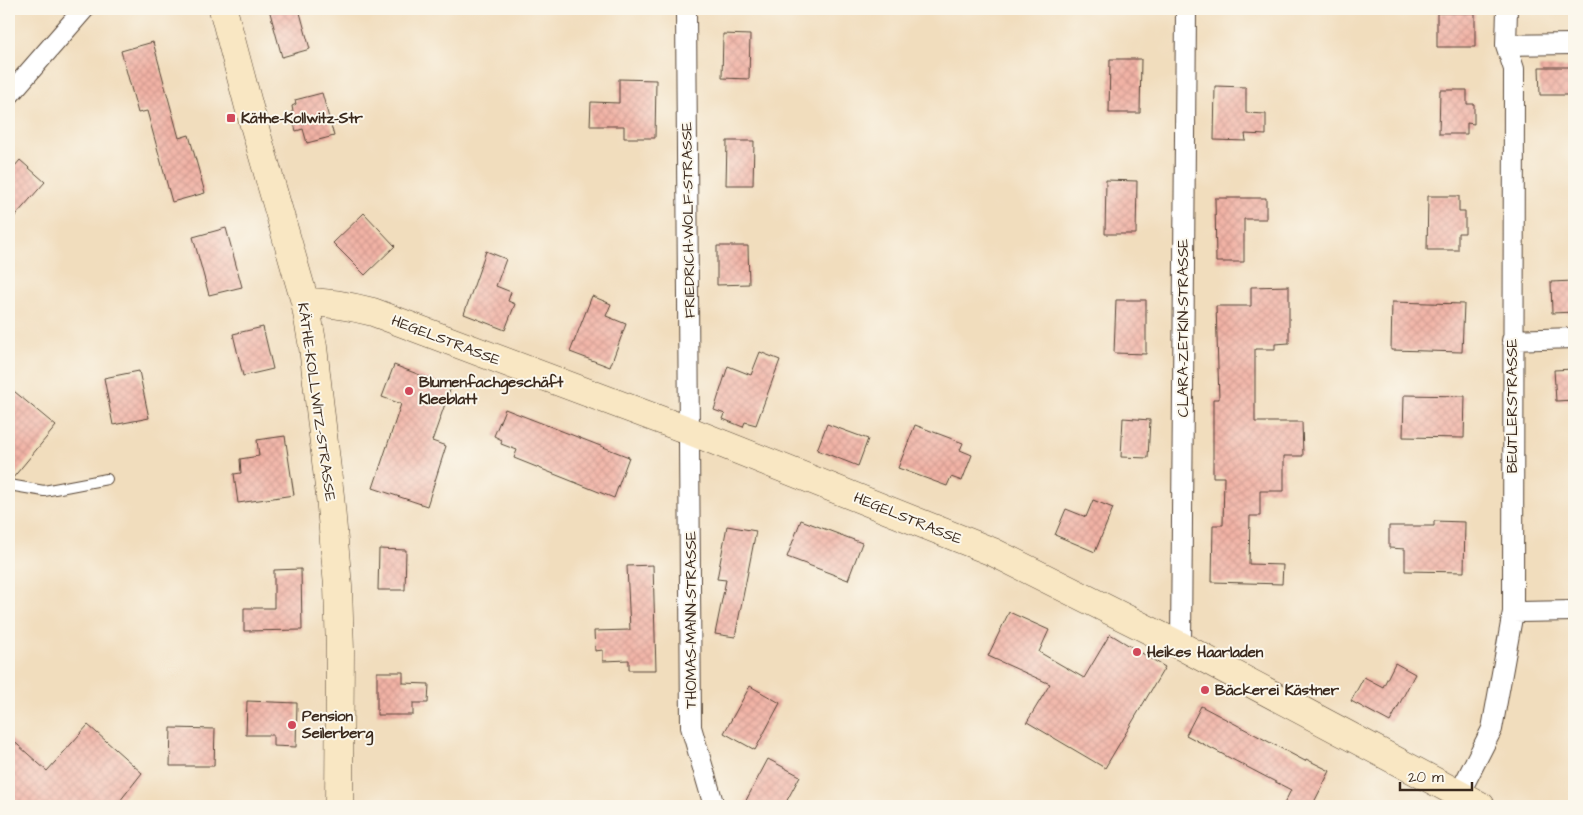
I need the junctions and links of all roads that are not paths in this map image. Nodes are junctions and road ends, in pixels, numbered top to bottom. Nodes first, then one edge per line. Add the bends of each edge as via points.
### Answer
1 (84, 9) edge
2 (223, 9) edge
3 (686, 9) edge
4 (1186, 9) edge
5 (1507, 9) edge
6 (1574, 44) edge
7 (1506, 45) junction
8 (9, 94) edge
9 (305, 302) junction
10 (1574, 338) edge
11 (1512, 340) junction
12 (690, 431) junction
13 (107, 479) dead end
14 (9, 485) edge
15 (1574, 611) edge
16 (1513, 612) junction
17 (1181, 646) junction
18 (1465, 802) edge
19 (339, 806) edge
20 (714, 806) edge

1 - 8 street
2 - 9 street, KÄTHE-KOLLWITZ-STRASSE
3 - 12 street, FRIEDRICH-WOLF-STRASSE
4 - 17 street, CLARA-ZETKIN-STRASSE
5 - 7 street, BEUTLERSTRASSE
6 - 7 street
7 - 11 street, BEUTLERSTRASSE via 1514,69
9 - 12 street, HEGELSTRASSE via 350,306 373,312
9 - 19 street, KÄTHE-KOLLWITZ-STRASSE via 319,394 337,578
10 - 11 street
11 - 16 street, BEUTLERSTRASSE
12 - 17 street, HEGELSTRASSE via 993,552
12 - 20 street, THOMAS-MANN-STRASSE via 692,727
13 - 14 lane via 44,491
15 - 16 street
16 - 18 street, BEUTLERSTRASSE via 1492,729
17 - 18 street, HEGELSTRASSE

